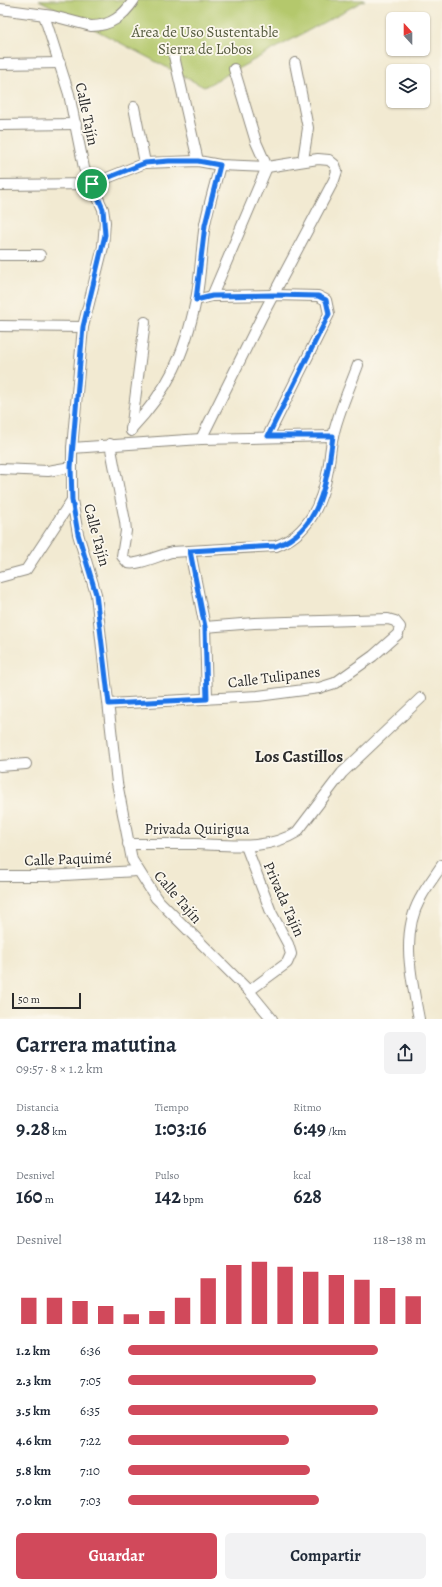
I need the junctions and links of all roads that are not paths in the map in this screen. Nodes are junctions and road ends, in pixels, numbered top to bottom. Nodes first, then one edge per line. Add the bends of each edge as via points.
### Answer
1 (134, 0) edge
2 (0, 9) edge
3 (44, 15) junction
4 (174, 56) dead end
5 (60, 63) junction
6 (295, 63) dead end
7 (0, 64) edge
8 (234, 69) dead end
9 (134, 107) dead end
10 (76, 124) junction
11 (0, 125) edge
12 (303, 160) junction
13 (198, 161) junction
14 (145, 163) junction
15 (220, 165) junction
16 (267, 167) junction
17 (92, 184) junction
18 (0, 185) edge
19 (0, 255) edge
20 (40, 255) dead end
21 (274, 295) junction
22 (212, 296) junction
23 (196, 300) junction
24 (145, 322) dead end
25 (0, 326) edge
26 (83, 327) junction
27 (358, 365) dead end
28 (131, 429) junction
29 (268, 436) junction
30 (333, 436) junction
31 (201, 439) junction
32 (129, 443) junction
33 (110, 444) junction
34 (72, 448) junction
35 (71, 467) junction
36 (0, 470) edge
37 (72, 500) junction
38 (190, 551) junction
39 (0, 577) edge
40 (205, 627) junction
41 (421, 698) dead end
42 (207, 699) junction
43 (109, 704) junction
44 (26, 764) dead end
45 (0, 766) edge
46 (128, 844) junction
47 (246, 846) junction
48 (442, 866) edge
49 (137, 871) junction
50 (0, 876) edge
51 (248, 991) junction
52 (272, 1019) edge
53 (419, 1019) edge

1 - 3 street via 120,17 101,26
2 - 3 street
3 - 5 street, Calle Tajín
4 - 13 street
5 - 7 street
5 - 10 street, Calle Tajín
6 - 12 street via 308,128
8 - 16 street via 256,142
9 - 14 street
10 - 11 street
10 - 17 street, Calle Tajín via 81,157
12 - 16 street
12 - 21 street via 329,160 337,171
13 - 14 street
13 - 15 street
14 - 17 street
15 - 16 street
15 - 23 street via 205,225
16 - 22 street
17 - 18 street
17 - 26 street, Calle Tajín via 103,209 105,235
19 - 20 street
21 - 22 street
21 - 29 street via 318,296 326,300 329,314
21 - 31 street
22 - 23 street
23 - 28 street via 178,363 149,410
24 - 28 street
25 - 26 street
26 - 34 street, Calle Tajín
27 - 30 street
28 - 32 street
29 - 30 street
29 - 31 street
30 - 38 street via 328,471 316,510 299,534 289,542 276,546
31 - 32 street
32 - 33 street
33 - 34 street
33 - 38 street via 125,521 125,539 121,551 124,561 131,564 139,563 157,555
34 - 35 street, Calle Tajín
35 - 36 street via 48,471
35 - 37 street, Calle Tajín
37 - 39 street via 26,570
37 - 43 street, Calle Tajín via 78,534 96,594
38 - 40 street
40 - 42 street
40 - 42 street, Calle Tulipanes via 388,619 398,624 400,631 373,656 340,680 327,686 286,693
41 - 47 street, Privada Quirigua via 342,773 297,832 277,841
42 - 43 street, Calle Tulipanes
43 - 46 street, Calle Tajín via 117,783
44 - 45 street
46 - 47 street, Privada Quirigua
46 - 49 street, Calle Tajín
47 - 51 street, Privada Tajín via 271,912 291,954 287,963
48 - 53 street via 413,913 409,955
49 - 50 street, Calle Paquimé
49 - 51 street, Calle Tajín via 156,898
51 - 52 street, Calle Tajín

